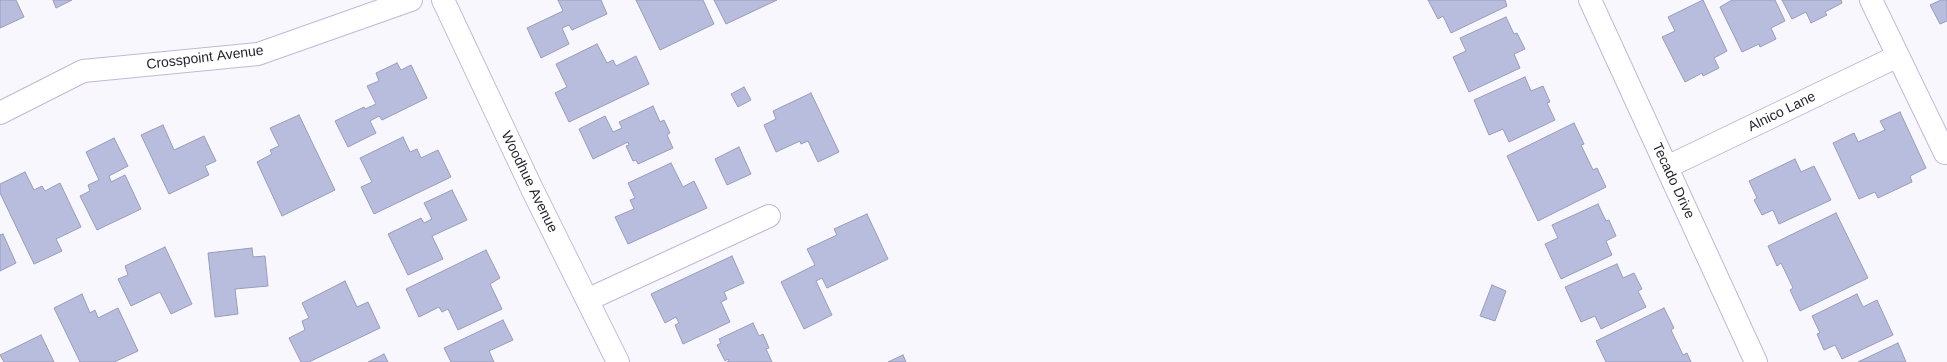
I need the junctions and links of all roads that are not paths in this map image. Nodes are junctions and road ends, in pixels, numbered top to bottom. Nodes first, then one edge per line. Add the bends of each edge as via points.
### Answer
1 (411, 0) edge
2 (443, 0) edge
3 (1590, 0) edge
4 (1871, 0) edge
5 (1898, 56) junction
6 (0, 113) edge
7 (1945, 153) dead end
8 (1667, 167) junction
9 (769, 216) dead end
10 (587, 300) junction
11 (618, 362) edge
12 (1756, 362) edge

1 - 6 street, Crosspoint Avenue via 258,54 83,70
2 - 10 street, Woodhue Avenue
3 - 8 street, Tecado Drive
4 - 5 street
5 - 7 street
5 - 8 street, Alnico Lane
8 - 12 street, Tecado Drive
9 - 10 street
10 - 11 street, Woodhue Avenue

